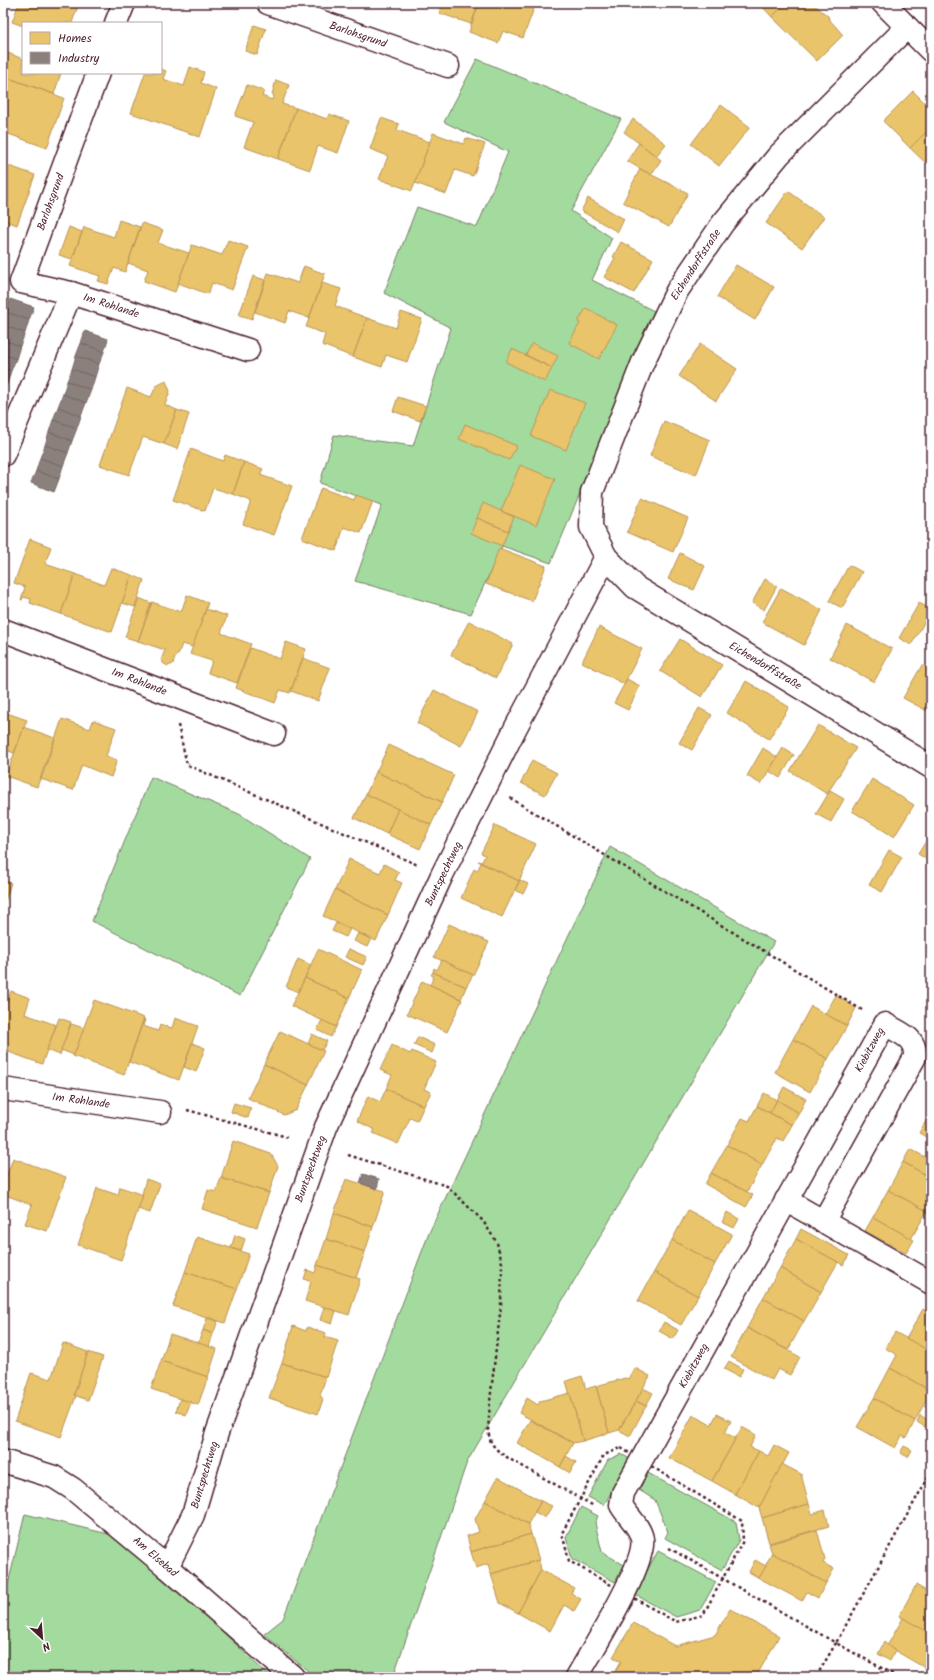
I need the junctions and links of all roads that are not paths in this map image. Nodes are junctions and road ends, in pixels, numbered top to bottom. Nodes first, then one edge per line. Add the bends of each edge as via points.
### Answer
1 (124, 3) edge
2 (268, 3) edge
3 (883, 3) edge
4 (116, 22) edge
5 (907, 27) junction
6 (931, 51) edge
7 (448, 66) dead end
8 (98, 74) edge
9 (71, 294) junction
10 (248, 350) dead end
11 (3, 455) edge
12 (606, 557) junction
13 (3, 630) edge
14 (274, 734) dead end
15 (931, 767) edge
16 (3, 1089) edge
17 (160, 1112) road end
18 (786, 1200) junction
19 (823, 1222) junction
20 (931, 1283) edge
21 (3, 1462) edge
22 (167, 1567) junction
23 (293, 1677) edge
24 (577, 1677) edge

1 - 4 street
2 - 7 street, Barlohsgrund
3 - 5 street
5 - 6 street
5 - 12 street, Eichendorffstraße via 779,155 723,223 677,291 643,362 592,492 590,527
8 - 9 street, Barlohsgrund via 21,282
9 - 10 street, Im Rohlande
9 - 11 street, Im Rohlande
12 - 15 street, Eichendorffstraße via 635,587
12 - 22 street, Buntspechtweg via 516,727 442,875 326,1127 217,1433 193,1515
13 - 14 street, Im Rohlande
16 - 17 street, Im Rohlande
18 - 19 street
18 - 19 street, Kiebitzweg via 885,1024 910,1039 916,1048 915,1057
18 - 24 street, Kiebitzweg via 623,1493 621,1505 637,1529 643,1549 624,1593
19 - 20 street
21 - 22 street, Am Elsebad via 54,1477 73,1489
22 - 23 street, Am Elsebad

